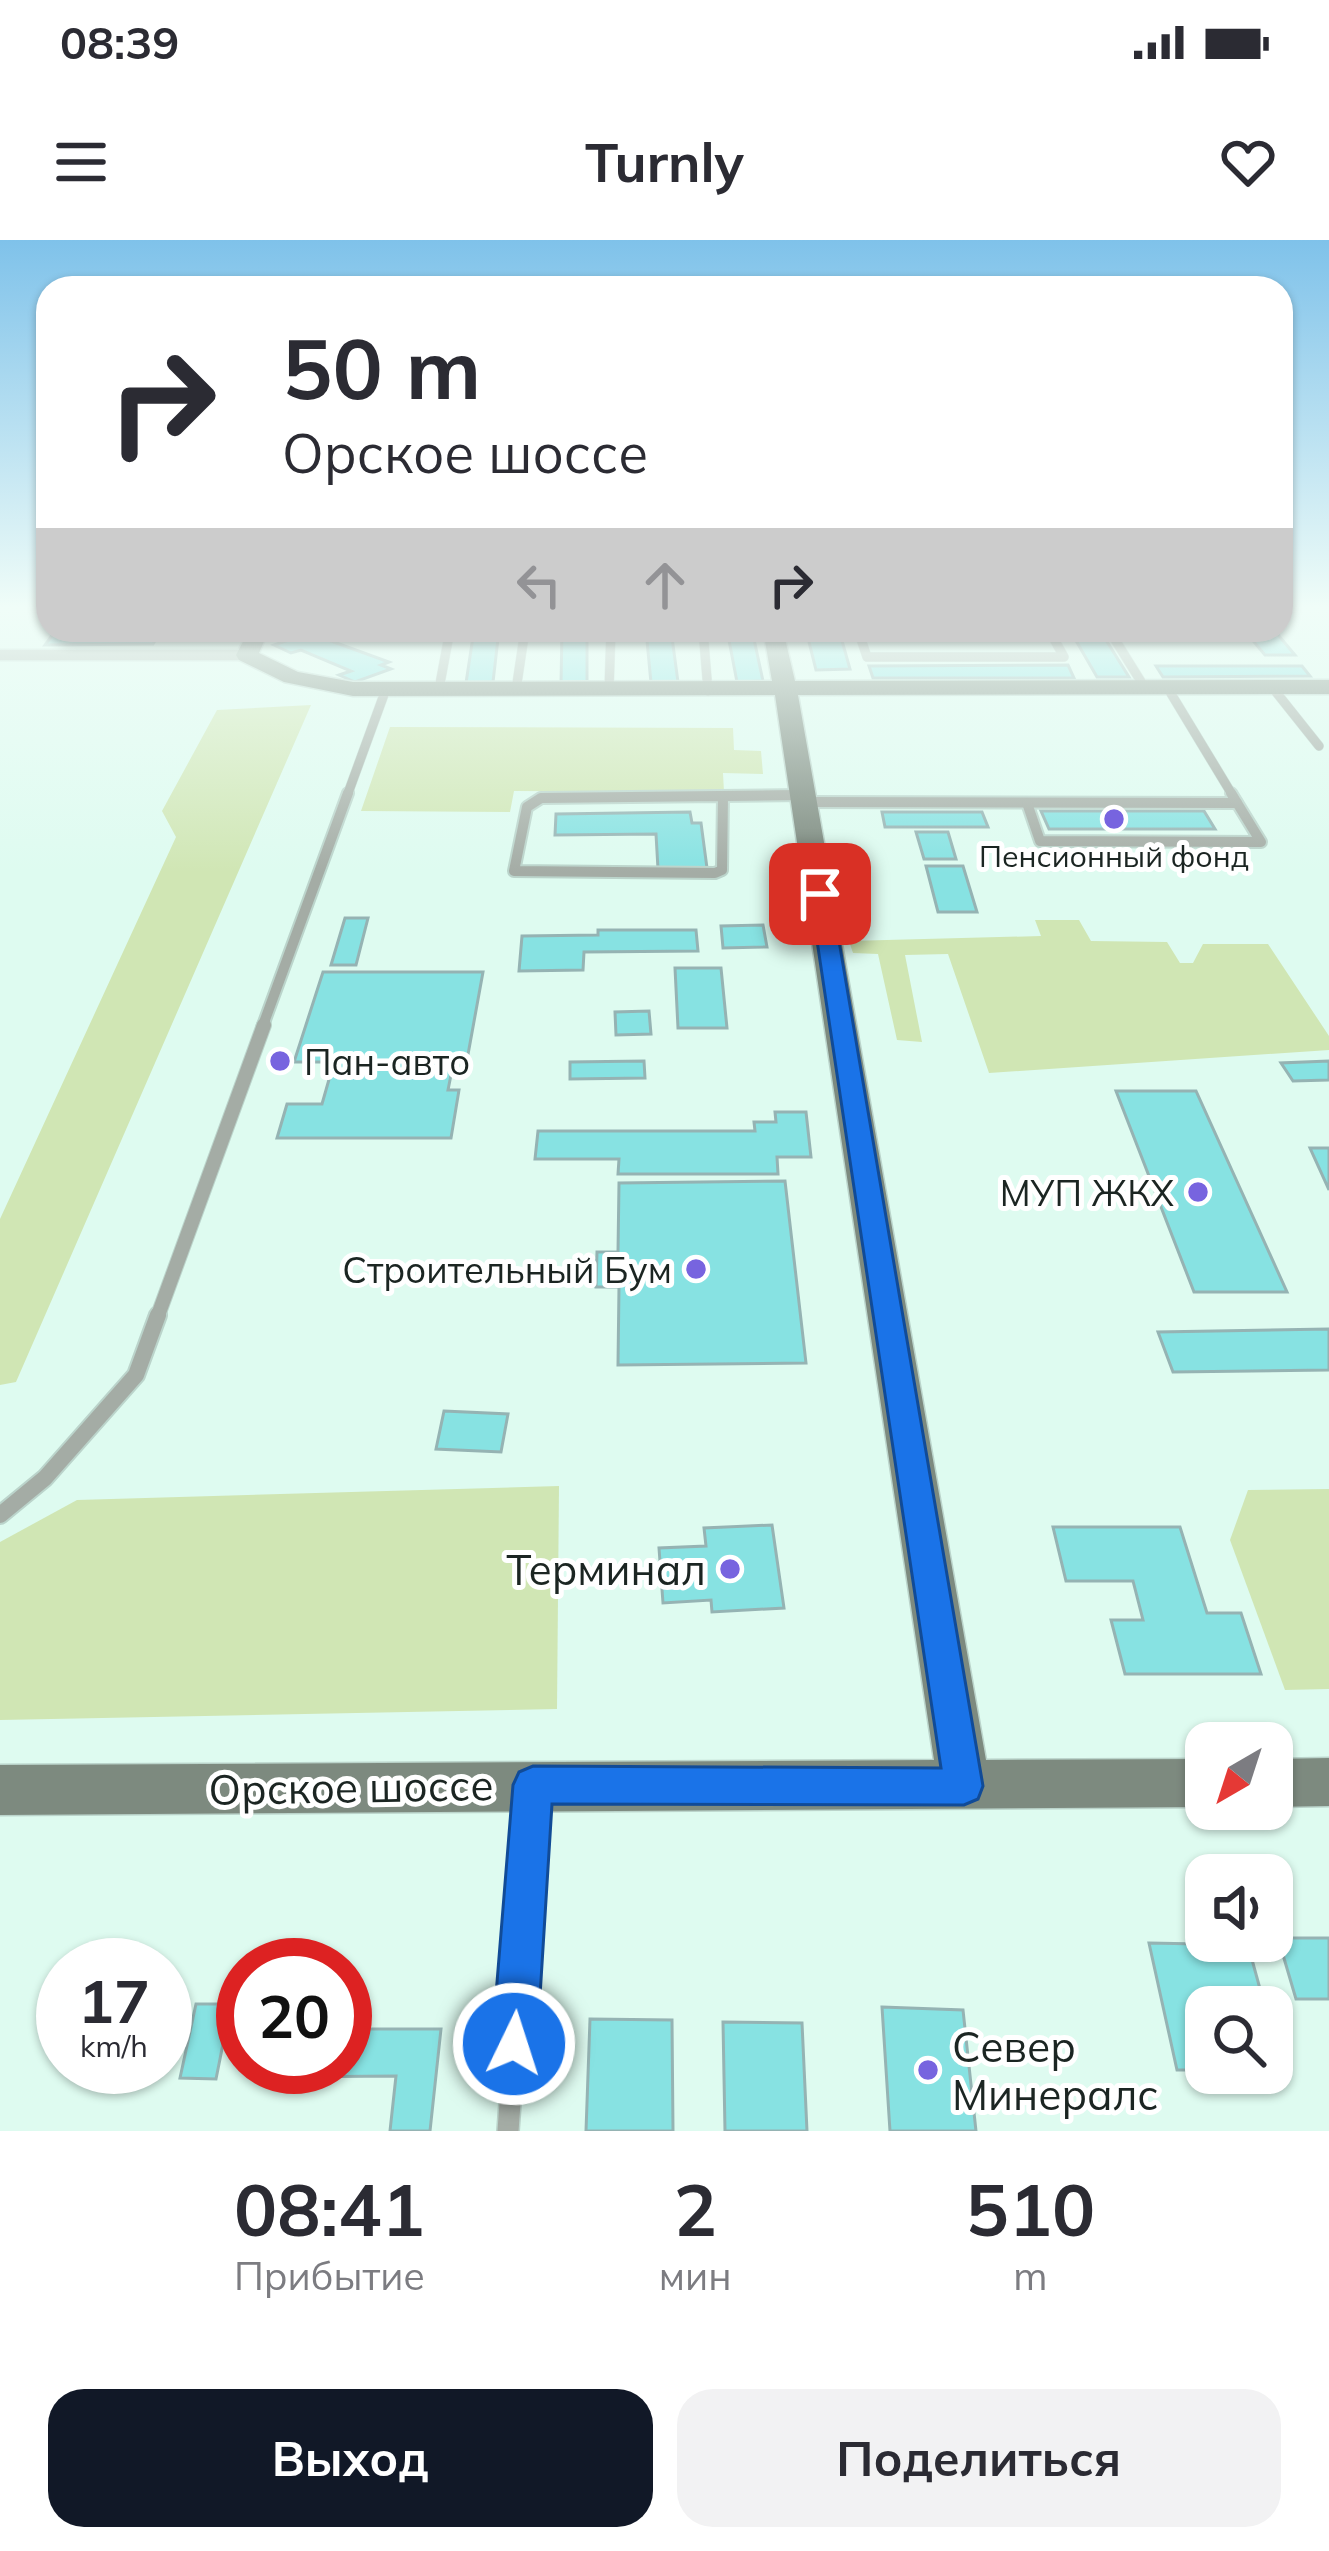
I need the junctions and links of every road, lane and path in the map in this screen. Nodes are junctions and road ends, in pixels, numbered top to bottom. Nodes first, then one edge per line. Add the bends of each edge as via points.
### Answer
1 (383, 697) edge
2 (783, 697) edge
3 (1163, 697) edge
4 (1280, 697) edge
5 (1318, 746) dead end
6 (723, 796) junction
7 (805, 799) junction
8 (1237, 802) junction
9 (1027, 803) junction
10 (0, 1515) edge
11 (1329, 1782) edge
12 (1293, 1783) edge
13 (1185, 1784) edge
14 (533, 1785) junction
15 (964, 1786) junction
16 (0, 1790) edge
17 (508, 2131) edge

1 - 10 lane via 136,1375 45,1478
2 - 7 main road
3 - 8 lane
4 - 5 lane
6 - 6 lane via 532,801 514,871 715,873 722,870
6 - 7 lane
7 - 9 lane
7 - 15 main road
8 - 9 lane
8 - 9 lane via 1261,842 1040,841
11 - 12 main road
13 - 15 main road, Орское шоссе
14 - 15 main road, Орское шоссе
14 - 16 main road, Орское шоссе
14 - 17 lane

